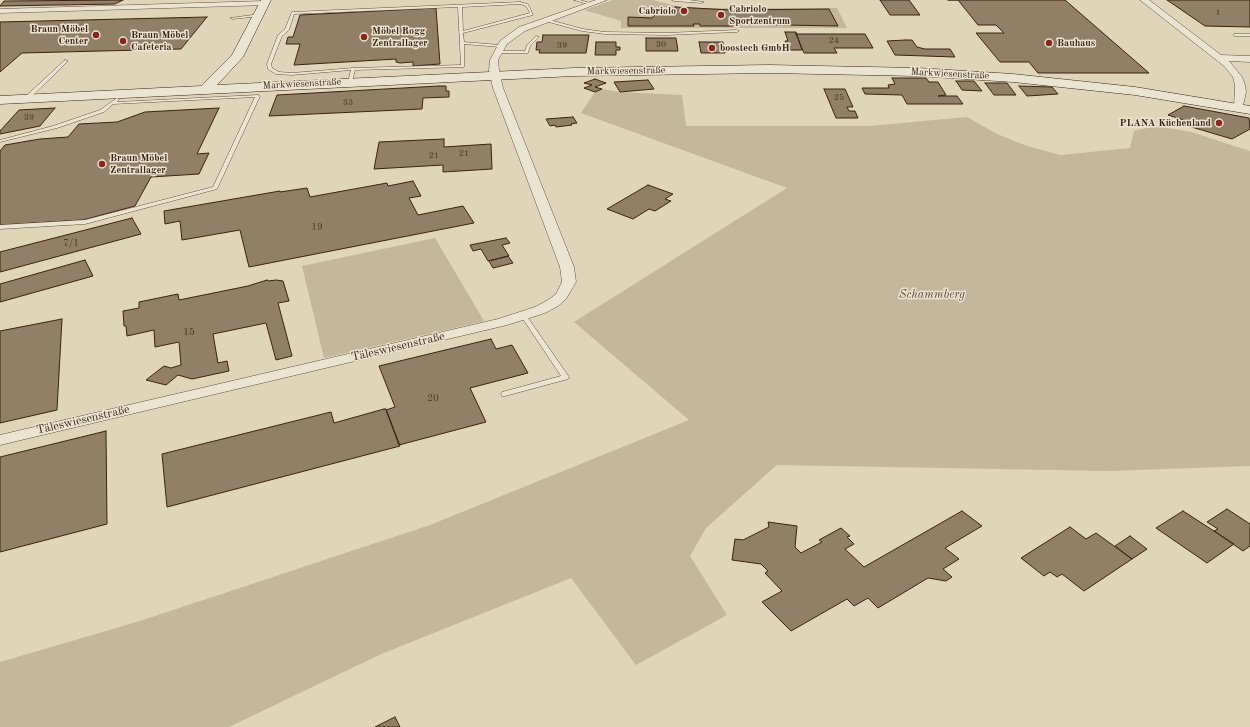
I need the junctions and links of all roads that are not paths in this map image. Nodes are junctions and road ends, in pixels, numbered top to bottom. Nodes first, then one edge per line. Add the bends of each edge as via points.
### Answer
1 (576, 0) edge
2 (603, 0) edge
3 (674, 0) edge
4 (1144, 0) edge
5 (266, 2) edge
6 (702, 2) dead end
7 (591, 4) junction
8 (460, 7) junction
9 (0, 10) edge
10 (260, 15) junction
11 (232, 18) dead end
12 (546, 20) junction
13 (737, 31) dead end
14 (462, 32) junction
15 (1235, 35) dead end
16 (1250, 35) edge
17 (537, 37) dead end
18 (462, 43) junction
19 (499, 49) junction
20 (1221, 58) junction
21 (1250, 59) edge
22 (66, 61) dead end
23 (495, 75) junction
24 (241, 76) dead end
25 (352, 76) junction
26 (292, 85) junction
27 (211, 89) junction
28 (27, 98) junction
29 (118, 98) junction
30 (0, 100) edge
31 (1244, 109) edge
32 (0, 141) edge
33 (0, 227) edge
34 (524, 316) junction
35 (505, 394) dead end
36 (0, 440) edge

1 - 7 lane
2 - 7 street
3 - 6 lane
4 - 20 street
5 - 9 street
5 - 10 street
7 - 12 street
8 - 14 lane
8 - 14 lane via 520,4 527,6 532,14
8 - 25 lane via 293,13 287,30 280,35 268,64 270,69 278,73
10 - 11 lane
10 - 27 street via 237,57 238,74 235,79 229,84
12 - 13 lane via 582,30 605,33
12 - 19 street via 516,33
14 - 18 lane
15 - 16 lane
17 - 19 lane via 528,46 527,52
18 - 19 lane
18 - 25 lane via 463,66
19 - 23 street via 494,65
20 - 21 street
20 - 31 street via 1233,71 1240,85
22 - 28 lane
23 - 25 street, Markwiesenstraße
23 - 31 street, Markwiesenstraße via 716,69 936,72 1097,86
23 - 34 street, Täleswiesenstraße via 569,275 569,282 561,296 540,310
24 - 26 street
25 - 26 street, Markwiesenstraße
26 - 27 street, Markwiesenstraße
27 - 29 street, Markwiesenstraße
28 - 29 street, Markwiesenstraße
28 - 30 street, Markwiesenstraße
29 - 32 lane via 102,111
29 - 33 lane via 258,96 215,188 85,222
34 - 35 lane via 565,377
34 - 36 street, Täleswiesenstraße

